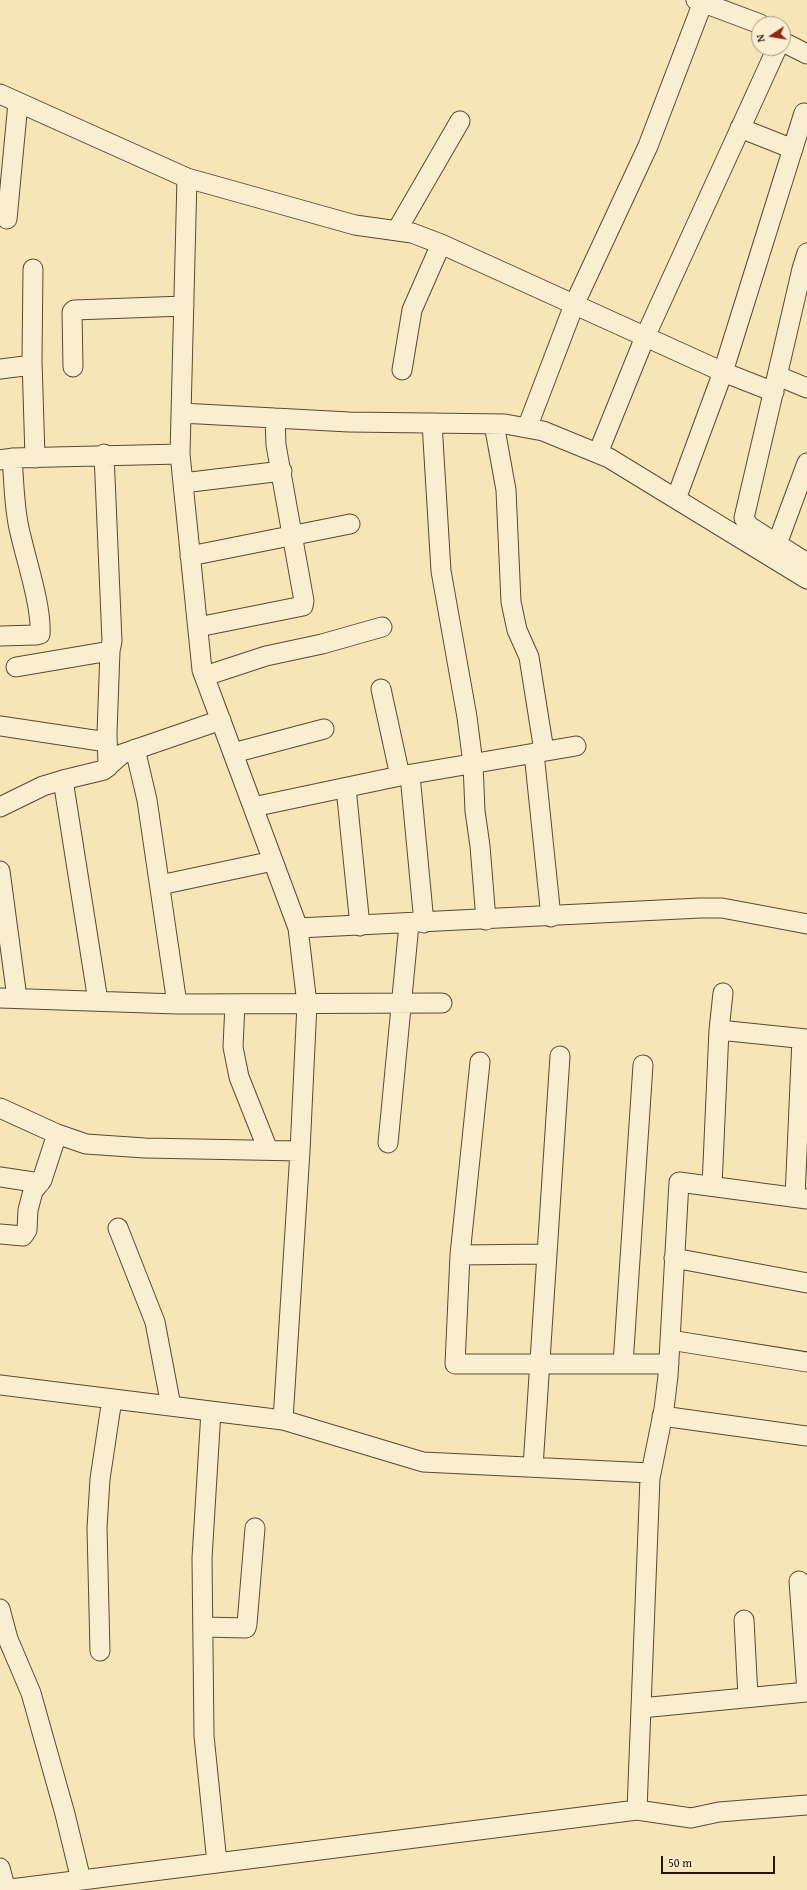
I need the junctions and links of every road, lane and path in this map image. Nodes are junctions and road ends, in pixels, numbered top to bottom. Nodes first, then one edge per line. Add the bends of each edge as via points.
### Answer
1 (700, 1) edge
2 (751, 21) edge
3 (791, 46) edge
4 (807, 54) edge
5 (773, 56) edge
6 (0, 94) edge
7 (18, 103) junction
8 (804, 113) dead end
9 (460, 121) dead end
10 (740, 128) junction
11 (793, 149) junction
12 (187, 178) junction
13 (8, 219) dead end
14 (397, 230) junction
15 (442, 244) junction
16 (807, 253) edge
17 (33, 269) dead end
18 (574, 305) junction
19 (184, 306) junction
20 (645, 337) junction
21 (32, 365) junction
22 (73, 367) dead end
23 (0, 369) edge
24 (402, 370) dead end
25 (723, 372) junction
26 (776, 384) junction
27 (807, 388) edge
28 (181, 413) junction
29 (275, 418) junction
30 (432, 423) junction
31 (494, 424) junction
32 (528, 428) junction
33 (598, 453) junction
34 (104, 454) junction
35 (180, 454) junction
36 (35, 458) junction
37 (6, 459) edge
38 (807, 463) edge
39 (282, 471) junction
40 (183, 484) junction
41 (676, 499) junction
42 (350, 524) dead end
43 (292, 536) junction
44 (777, 544) junction
45 (190, 556) junction
46 (807, 563) edge
47 (807, 579) edge
48 (198, 627) junction
49 (382, 627) dead end
50 (0, 636) edge
51 (110, 651) junction
52 (16, 667) dead end
53 (205, 676) junction
54 (381, 689) dead end
55 (221, 720) junction
56 (0, 726) edge
57 (324, 728) dead end
58 (107, 742) junction
59 (576, 746) dead end
60 (135, 749) junction
61 (539, 752) junction
62 (233, 754) junction
63 (473, 764) junction
64 (108, 767) junction
65 (405, 775) junction
66 (63, 780) junction
67 (346, 788) junction
68 (0, 807) edge
69 (253, 807) junction
70 (273, 861) junction
71 (0, 872) edge
72 (160, 885) junction
73 (551, 917) junction
74 (486, 920) junction
75 (417, 923) junction
76 (807, 924) edge
77 (360, 926) junction
78 (298, 928) junction
79 (723, 993) dead end
80 (8, 998) edge
81 (98, 1001) junction
82 (402, 1002) junction
83 (442, 1003) dead end
84 (177, 1004) junction
85 (234, 1004) junction
86 (307, 1004) junction
87 (719, 1030) junction
88 (804, 1039) edge
89 (560, 1056) dead end
90 (480, 1062) dead end
91 (643, 1065) dead end
92 (0, 1108) edge
93 (57, 1134) junction
94 (388, 1144) dead end
95 (268, 1150) junction
96 (300, 1151) junction
97 (0, 1177) edge
98 (40, 1182) junction
99 (712, 1186) junction
100 (801, 1198) edge
101 (118, 1228) dead end
102 (0, 1234) edge
103 (546, 1254) junction
104 (460, 1255) junction
105 (674, 1258) junction
106 (807, 1283) edge
107 (670, 1340) junction
108 (807, 1362) edge
109 (623, 1364) junction
110 (669, 1364) junction
111 (539, 1365) junction
112 (0, 1385) edge
113 (112, 1399) junction
114 (171, 1406) junction
115 (211, 1411) junction
116 (662, 1416) junction
117 (283, 1420) junction
118 (807, 1436) edge
119 (533, 1467) junction
120 (651, 1473) junction
121 (255, 1528) dead end
122 (799, 1581) dead end
123 (0, 1609) edge
124 (744, 1620) dead end
125 (203, 1627) junction
126 (100, 1651) dead end
127 (748, 1697) junction
128 (641, 1708) junction
129 (807, 1805) edge
130 (637, 1810) junction
131 (218, 1863) junction
132 (0, 1868) edge
133 (90, 1883) edge
134 (3, 1890) edge
135 (6, 1890) edge

1 - 2 street
1 - 18 street via 648,146
3 - 4 street
5 - 10 street
6 - 7 street
7 - 12 street
7 - 13 street
8 - 11 street
9 - 14 street
10 - 11 street
10 - 20 street
11 - 25 street
12 - 14 street via 355,225
12 - 19 street
14 - 15 street
15 - 18 street
15 - 24 street via 412,310
16 - 26 street
17 - 21 street
18 - 20 street
18 - 32 street
19 - 22 street via 74,310
19 - 28 street
20 - 25 street
20 - 33 street
21 - 23 street
21 - 36 street
25 - 26 street
25 - 41 street
26 - 27 street
26 - 44 street via 744,518 749,526
28 - 29 street
28 - 35 street
29 - 30 street
29 - 39 street via 276,445
30 - 31 street
30 - 63 street via 440,571
31 - 32 street
31 - 61 street via 506,490 511,602 517,630 529,656
32 - 33 street via 553,434
33 - 41 street
34 - 35 street
34 - 36 street
34 - 51 street via 112,641
35 - 40 street
36 - 37 street
37 - 50 street via 18,526 38,610 40,634
38 - 44 street
39 - 40 street
39 - 43 street
40 - 45 street
41 - 47 street
42 - 43 street
43 - 45 street
43 - 48 street via 303,606
44 - 46 street
45 - 48 street
48 - 53 street
49 - 53 street via 266,656
51 - 52 street
51 - 58 street
53 - 55 street
54 - 65 street
55 - 60 street
55 - 62 street
56 - 58 street
57 - 62 street
58 - 64 street
59 - 61 street
60 - 64 street via 122,754
60 - 72 street via 147,800
61 - 63 street
61 - 73 street
62 - 69 street
63 - 65 street
63 - 74 street
64 - 66 street
65 - 67 street
65 - 75 street
66 - 68 street via 43,786
66 - 81 street
67 - 69 street
67 - 77 street
69 - 70 street
70 - 72 street
70 - 78 street
71 - 80 street
72 - 84 street
73 - 74 street
73 - 76 street via 722,908
74 - 75 street
75 - 77 street
75 - 82 street
77 - 78 street
78 - 86 street
79 - 87 street
80 - 81 street
81 - 84 street
82 - 83 street
82 - 86 street
82 - 94 street
84 - 85 street
85 - 86 street
85 - 95 street via 233,1047 239,1077
86 - 96 street
87 - 88 street
87 - 99 street
88 - 100 street
89 - 103 street
90 - 104 street
91 - 109 street
92 - 93 street
93 - 95 street via 86,1144 145,1148
93 - 98 street
95 - 96 street
96 - 117 street
97 - 98 street
98 - 102 street via 33,1191 24,1236
99 - 100 street
99 - 105 street via 678,1182
101 - 114 street via 154,1322
103 - 104 street
103 - 111 street
104 - 111 street via 455,1364
105 - 106 street
105 - 107 street
107 - 108 street
107 - 110 street
109 - 110 street
109 - 111 street
110 - 116 street
111 - 119 street
112 - 113 street
113 - 114 street
113 - 126 street via 100,1479 97,1528
114 - 115 street
115 - 117 street
115 - 125 street via 202,1558
116 - 118 street
116 - 120 street
117 - 119 street via 423,1462
119 - 120 street
120 - 128 street
121 - 125 street via 246,1628
122 - 127 street via 807,1692
123 - 133 street via 8,1639 31,1693 65,1814
124 - 127 street
125 - 131 street via 204,1736
127 - 128 street
128 - 130 street
129 - 130 street via 719,1812 690,1818
130 - 131 street
131 - 133 street
132 - 135 street
133 - 135 street
134 - 135 street

